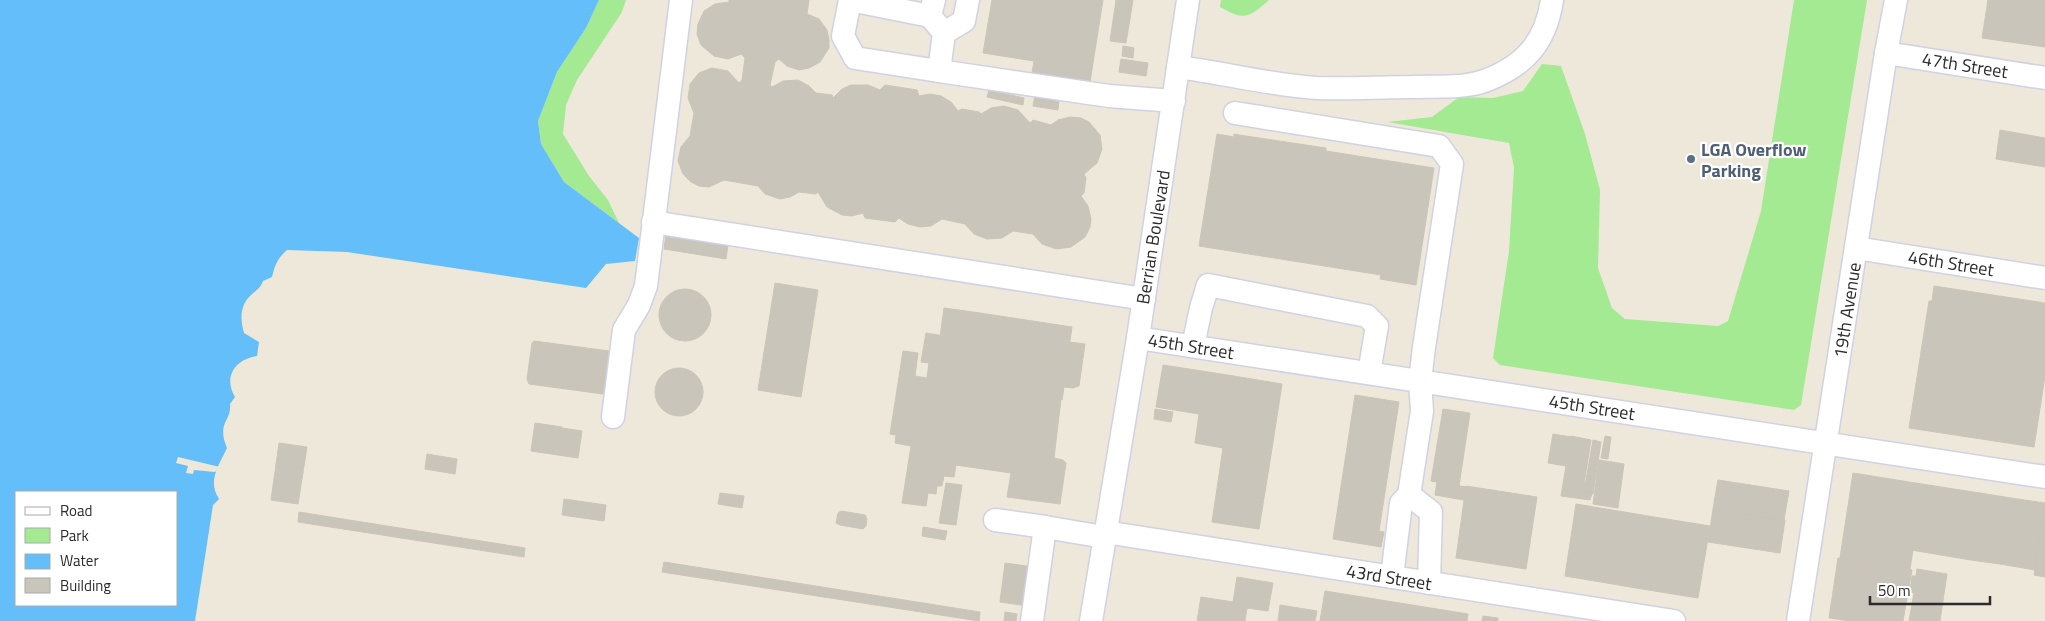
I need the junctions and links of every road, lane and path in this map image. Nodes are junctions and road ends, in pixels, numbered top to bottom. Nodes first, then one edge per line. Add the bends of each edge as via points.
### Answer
1 (681, 0) edge
2 (850, 0) edge
3 (968, 0) edge
4 (1188, 0) edge
5 (1552, 0) edge
6 (1896, 0) edge
7 (932, 8) edge
8 (944, 33) junction
9 (1886, 53) junction
10 (1178, 67) junction
11 (939, 72) junction
12 (2045, 78) edge
13 (1174, 101) junction
14 (1235, 112) dead end
15 (653, 222) junction
16 (1856, 248) junction
17 (2045, 278) edge
18 (1144, 298) junction
19 (1138, 338) junction
20 (1193, 346) junction
21 (1369, 373) junction
22 (1420, 380) junction
23 (613, 417) dead end
24 (1827, 442) junction
25 (2045, 477) edge
26 (1409, 494) junction
27 (995, 520) dead end
28 (1045, 527) junction
29 (1104, 534) junction
30 (1392, 577) junction
31 (1429, 583) junction
32 (1032, 621) edge
33 (1090, 621) edge
34 (1674, 621) edge
35 (1798, 621) edge

1 - 15 street
2 - 7 street
2 - 11 street via 843,36 855,58
3 - 8 street via 964,21
4 - 10 street, Berrian Boulevard
5 - 10 street via 1544,32 1529,54 1509,70 1475,84 1317,88
6 - 9 street, 19th Avenue
7 - 8 street
8 - 11 street
9 - 12 street, 47th Street
9 - 16 street, 19th Avenue
10 - 13 street, Berrian Boulevard
11 - 13 street via 1109,96
13 - 18 street, Berrian Boulevard
14 - 22 street via 1439,146 1452,164
15 - 18 street
15 - 23 street via 646,286 624,330
16 - 17 street, 46th Street
16 - 24 street, 19th Avenue
18 - 19 street, Berrian Boulevard
19 - 20 street, 45th Street
19 - 29 street, Berrian Boulevard
20 - 21 street, 45th Street
20 - 21 street via 1208,285 1368,316 1377,326
21 - 22 street, 45th Street
22 - 24 street, 45th Street
22 - 26 street via 1422,410
24 - 25 street, 45th Street
24 - 35 street, 19th Avenue
26 - 30 street via 1401,503
26 - 31 street via 1432,512
27 - 28 street, 43rd Street
28 - 29 street, 43rd Street
28 - 32 street
29 - 30 street, 43rd Street
29 - 33 street, Berrian Boulevard
30 - 31 street, 43rd Street
31 - 34 street, 43rd Street

